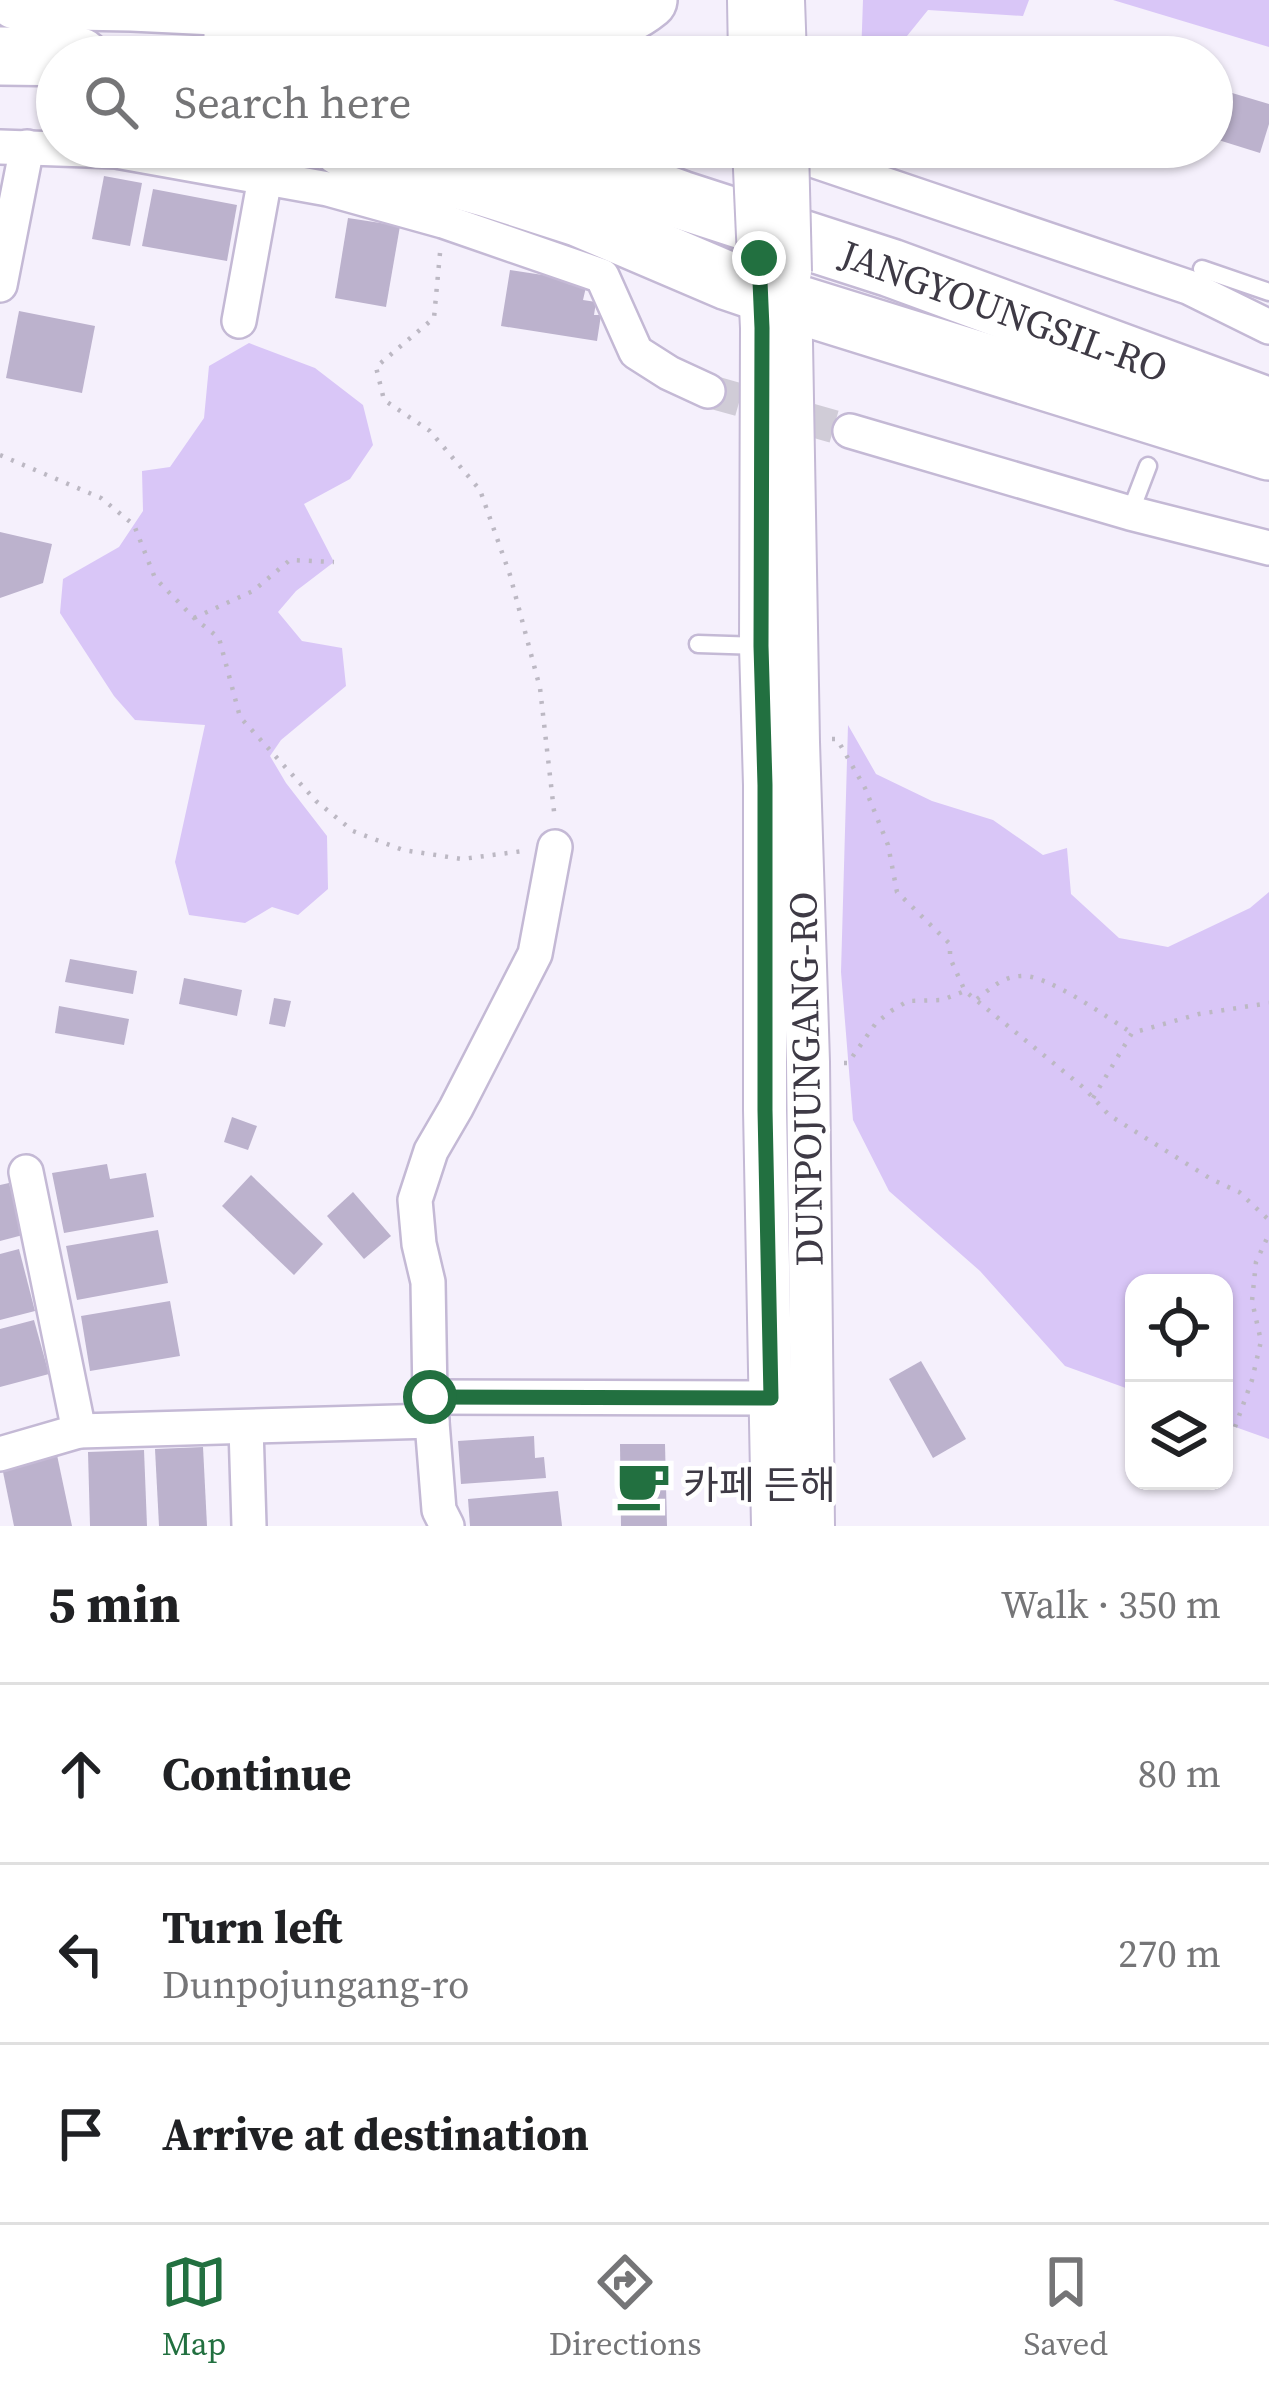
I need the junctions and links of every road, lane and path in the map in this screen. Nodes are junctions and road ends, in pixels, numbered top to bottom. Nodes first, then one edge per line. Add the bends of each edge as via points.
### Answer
1 (16, 0) edge
2 (648, 0) edge
3 (749, 0) edge
4 (784, 0) edge
5 (0, 19) edge
6 (240, 36) edge
7 (750, 36) edge
8 (785, 36) edge
9 (0, 56) edge
10 (36, 56) edge
11 (0, 86) edge
12 (36, 90) edge
13 (14, 147) edge
14 (210, 168) edge
15 (417, 168) edge
16 (593, 168) edge
17 (697, 168) edge
18 (757, 168) edge
19 (785, 168) edge
20 (836, 168) edge
21 (265, 178) junction
22 (443, 221) junction
23 (1202, 268) dead end
24 (775, 281) junction
25 (0, 285) edge
26 (1269, 292) edge
27 (239, 321) dead end
28 (1269, 327) edge
29 (1269, 370) edge
30 (708, 391) tunnel mouth
31 (1269, 407) edge
32 (850, 430) tunnel mouth
33 (1269, 452) edge
34 (0, 455) edge
35 (1148, 466) dead end
36 (1130, 512) junction
37 (1269, 548) edge
38 (334, 562) dead end
39 (194, 618) junction
40 (698, 644) dead end
41 (761, 646) junction
42 (822, 740) dead end
43 (555, 847) junction
44 (965, 991) junction
45 (977, 999) junction
46 (1269, 1003) edge
47 (1132, 1033) junction
48 (828, 1063) dead end
49 (1093, 1098) junction
50 (26, 1172) dead end
51 (1269, 1220) edge
52 (1269, 1234) edge
53 (792, 1398) junction
54 (431, 1409) junction
55 (1235, 1426) dead end
56 (246, 1427) junction
57 (79, 1431) junction
58 (0, 1454) edge
59 (249, 1526) edge
60 (447, 1526) edge
61 (773, 1526) edge
62 (813, 1526) edge

1 - 2 highway via 592,24
3 - 7 street
4 - 8 street
5 - 6 highway
9 - 10 highway
11 - 12 highway
13 - 25 street
14 - 21 street
15 - 24 highway
16 - 31 highway, JANGYOUNGSIL-RO
17 - 29 highway, JANGYOUNGSIL-RO
18 - 24 street, bridge
19 - 24 street, bridge
20 - 28 street via 1188,287
21 - 22 street
21 - 27 street
22 - 30 street via 602,277 636,352
22 - 43 path via 434,318 376,367 384,400 430,430 480,490 540,688
23 - 26 lane
24 - 33 highway
24 - 41 street, DUNPOJUNGANG-RO
24 - 53 street, DUNPOJUNGANG-RO via 808,1062
32 - 36 street
34 - 39 path via 100,498 134,525 155,578
35 - 36 lane
36 - 37 street
38 - 39 path via 290,560 253,591
39 - 43 path via 219,638 240,716 353,830 403,850 462,859
40 - 41 lane
41 - 53 street, DUNPOJUNGANG-RO via 765,1110
42 - 44 path via 837,739 849,758 888,845 897,892 950,944
43 - 54 street via 535,954 431,1151 415,1201 428,1282
44 - 45 path
44 - 48 path via 908,1001 876,1023 848,1063
45 - 47 path via 1023,974
45 - 49 path
46 - 47 path
47 - 49 path
49 - 51 path
50 - 57 street
52 - 55 path via 1252,1301 1262,1341
53 - 54 street
53 - 61 street, DUNPOJUNGANG-RO
53 - 62 street, DUNPOJUNGANG-RO
54 - 56 street
54 - 60 street
56 - 57 street
56 - 59 street
57 - 58 street

